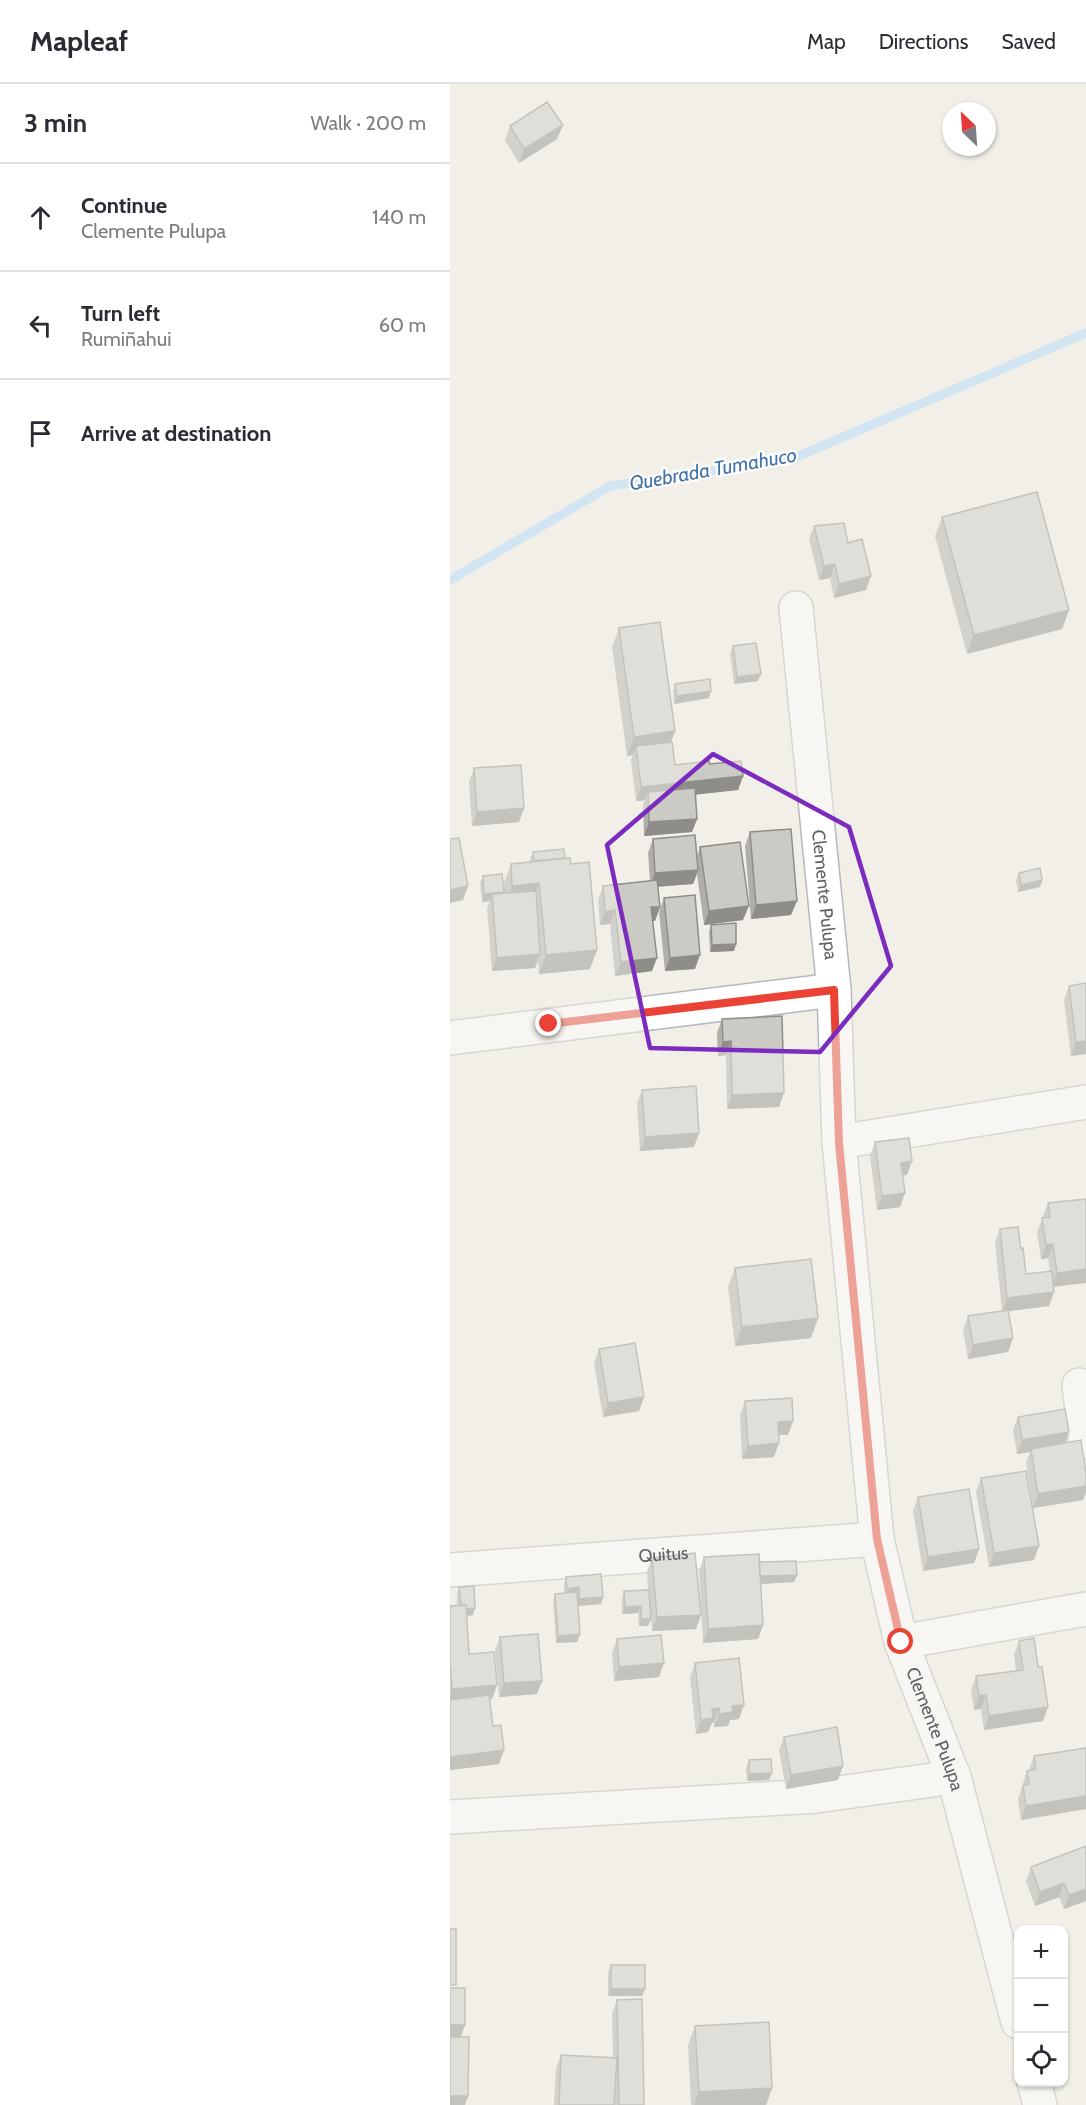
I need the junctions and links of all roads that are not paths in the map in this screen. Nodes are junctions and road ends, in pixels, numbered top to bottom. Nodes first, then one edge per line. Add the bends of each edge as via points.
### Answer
1 (796, 608) dead end
2 (834, 990) junction
3 (450, 1038) edge
4 (1086, 1102) edge
5 (839, 1143) junction
6 (1079, 1385) dead end
7 (1086, 1442) edge
8 (877, 1539) junction
9 (450, 1570) edge
10 (1086, 1609) edge
11 (901, 1642) junction
12 (954, 1777) junction
13 (450, 1817) edge
14 (1014, 2007) edge
15 (1035, 2087) edge
16 (1040, 2105) edge

1 - 2 street, Clemente Pulupa
2 - 3 street
2 - 5 street, Clemente Pulupa
4 - 5 street
5 - 8 street, Clemente Pulupa
6 - 7 street
8 - 9 street, Quitus
8 - 11 street, Clemente Pulupa
10 - 11 street
11 - 12 street, Clemente Pulupa
12 - 13 street via 816,1796
12 - 14 street, Clemente Pulupa
15 - 16 street

